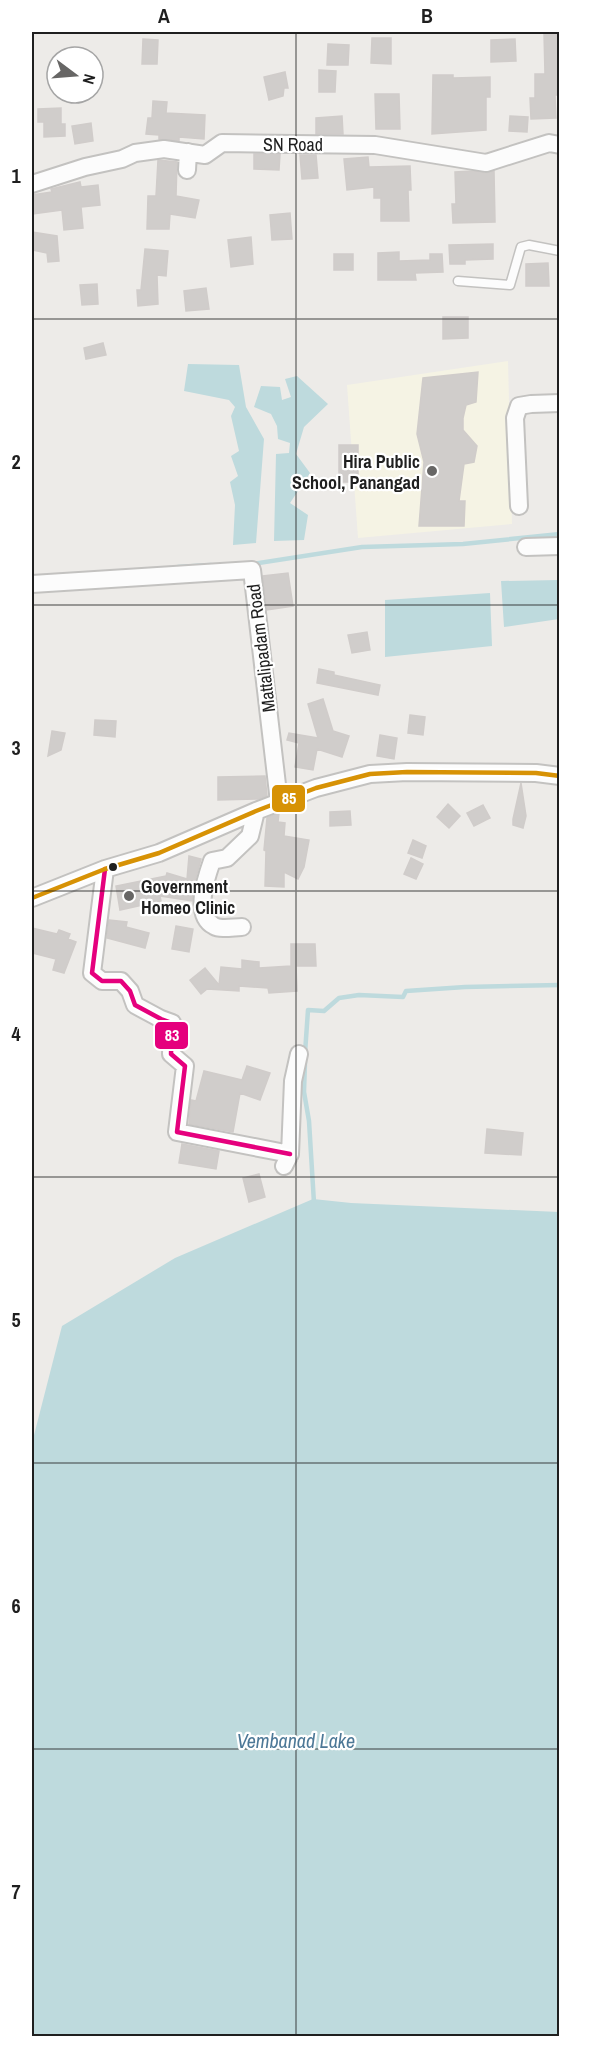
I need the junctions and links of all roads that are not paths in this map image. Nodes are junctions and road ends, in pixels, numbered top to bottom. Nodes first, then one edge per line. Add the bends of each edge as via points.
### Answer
1 (560, 145) edge
2 (188, 152) junction
3 (187, 170) dead end
4 (40, 183) edge
5 (560, 251) edge
6 (458, 281) dead end
7 (560, 403) edge
8 (519, 506) dead end
9 (560, 546) edge
10 (526, 547) dead end
11 (32, 584) edge
12 (560, 776) edge
13 (279, 802) junction
14 (255, 811) junction
15 (105, 869) junction
16 (32, 898) edge
17 (242, 927) dead end
18 (299, 1054) dead end

1 - 2 street, SN Road via 549,143 486,163 375,145 222,143 205,155
2 - 3 street
2 - 4 street, SN Road via 164,149 135,153
5 - 6 lane via 521,247 510,285
7 - 8 street via 519,406 515,418
9 - 10 street
11 - 13 street, Mattalipadam Road via 252,570
12 - 13 street via 370,774
13 - 14 street
14 - 15 street via 159,853
14 - 17 street via 250,836 227,858 212,861 204,886 202,912 207,921 215,927
15 - 16 street
15 - 18 street via 92,973 102,981 121,981 135,1005 172,1023 171,1054 185,1066 177,1132 287,1160 292,1081

